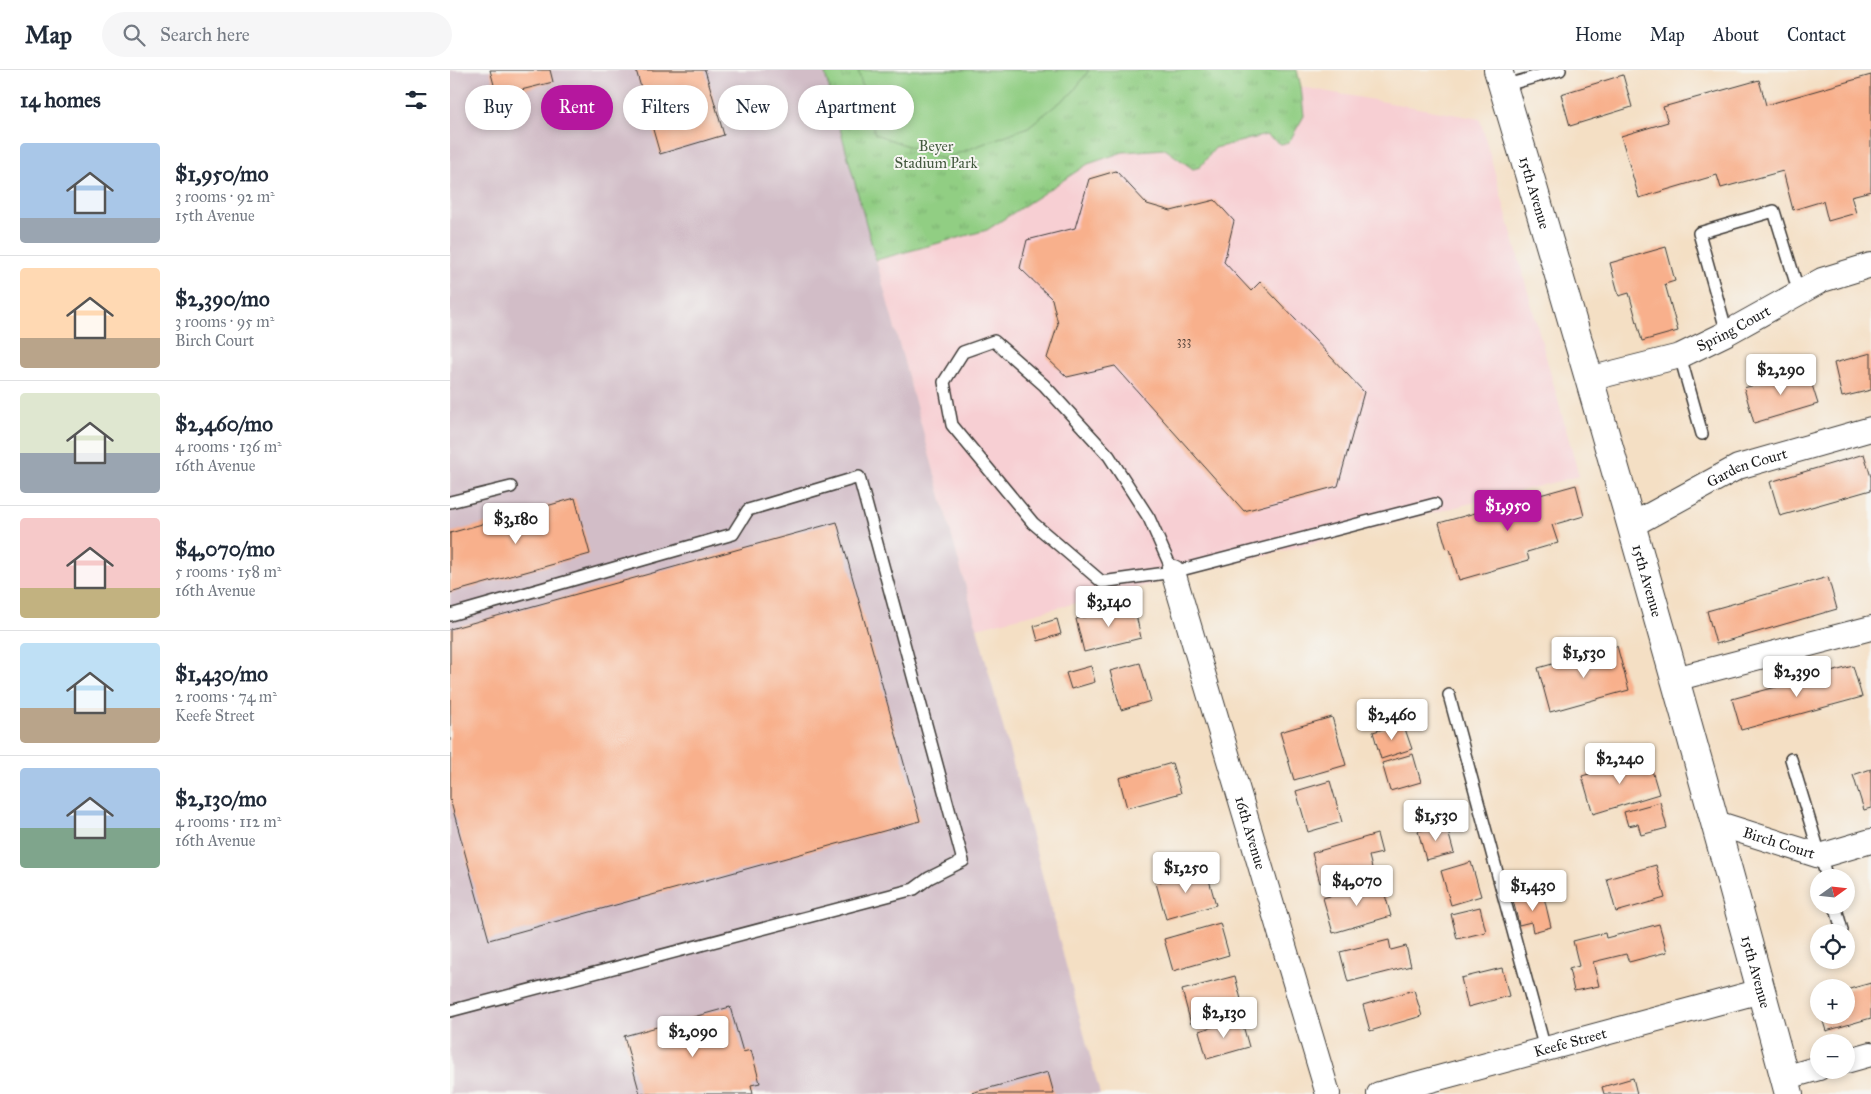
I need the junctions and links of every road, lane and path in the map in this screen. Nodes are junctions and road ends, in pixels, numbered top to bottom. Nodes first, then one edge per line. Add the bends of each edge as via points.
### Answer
1 (1560, 70) edge
2 (1500, 78) edge
3 (1871, 266) edge
4 (1799, 293) junction
5 (1727, 333) junction
6 (1680, 356) junction
7 (1590, 379) junction
8 (1871, 429) edge
9 (1702, 434) dead end
10 (511, 487) dead end
11 (450, 502) edge
12 (1435, 504) dead end
13 (1632, 525) junction
14 (1173, 572) junction
15 (450, 615) edge
16 (1871, 628) edge
17 (1675, 679) junction
18 (1448, 695) dead end
19 (1791, 759) dead end
20 (1716, 823) junction
21 (1871, 841) edge
22 (1823, 867) edge
23 (1761, 991) junction
24 (450, 1011) edge
25 (1545, 1049) junction
26 (1871, 1054) edge
27 (1855, 1058) edge
28 (1810, 1073) edge
29 (1786, 1086) edge
30 (1328, 1094) edge
31 (1379, 1094) edge

1 - 2 lane
2 - 7 main road, 15th Avenue
3 - 4 street, Spring Court via 1822,280
4 - 5 street, Spring Court
4 - 5 lane via 1774,211 1699,232
5 - 6 street, Spring Court
6 - 7 street, Spring Court
6 - 9 lane
7 - 13 main road, 15th Avenue
8 - 13 street, Garden Court via 1738,467
10 - 11 lane
12 - 14 lane
13 - 17 main road, 15th Avenue
14 - 14 lane via 1102,582 1033,523 952,425 944,382 963,352 994,341 1044,385 1109,456 1149,518
14 - 30 street, 16th Avenue
15 - 24 lane via 733,534 748,510 859,478 963,861 914,889
16 - 17 street
17 - 20 main road, 15th Avenue
18 - 25 lane
19 - 22 lane
20 - 22 street, Birch Court
20 - 23 main road, 15th Avenue
21 - 22 street, Birch Court
23 - 25 street, Keefe Street
23 - 29 main road, 15th Avenue
25 - 31 street, Keefe Street
26 - 27 street
28 - 29 street

